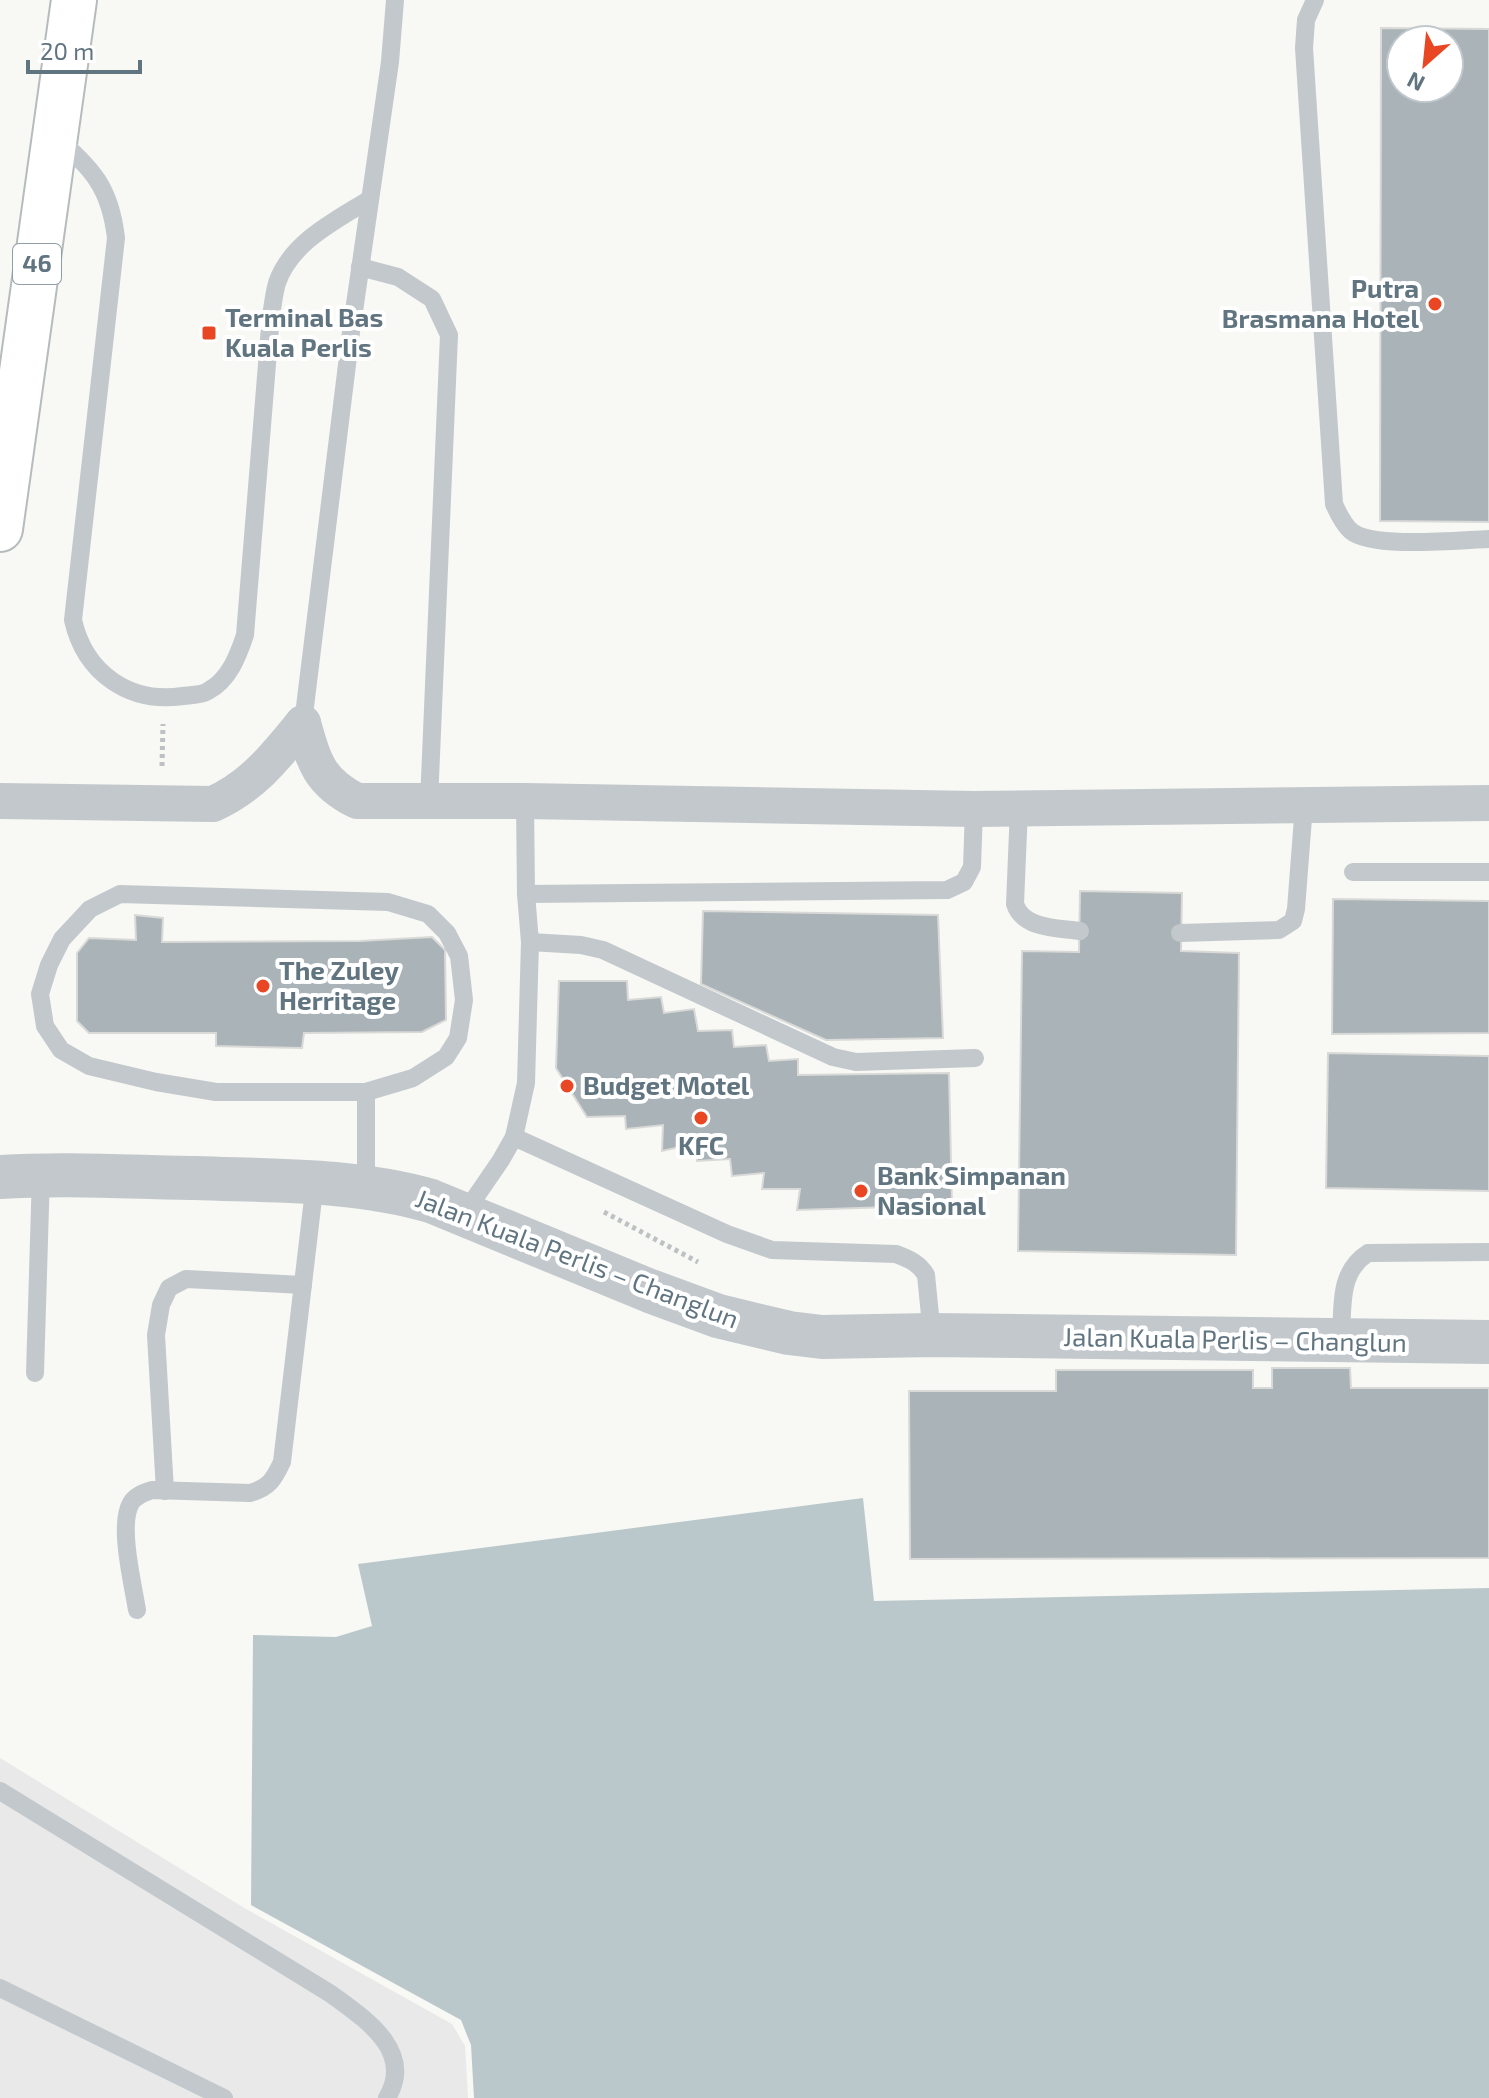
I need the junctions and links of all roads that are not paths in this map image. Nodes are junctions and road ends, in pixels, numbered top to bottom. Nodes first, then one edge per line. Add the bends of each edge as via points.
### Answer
1 (74, 0) edge
2 (395, 0) edge
3 (1315, 0) edge
4 (54, 135) junction
5 (370, 199) junction
6 (360, 267) junction
7 (0, 529) edge
8 (1489, 539) edge
9 (303, 723) junction
10 (0, 801) edge
11 (525, 801) junction
12 (429, 802) junction
13 (1489, 803) edge
14 (1304, 805) junction
15 (1019, 808) junction
16 (974, 809) junction
17 (1353, 872) dead end
18 (1489, 872) edge
19 (526, 894) junction
20 (1080, 931) dead end
21 (1180, 933) dead end
22 (530, 942) junction
23 (975, 1058) dead end
24 (366, 1092) junction
25 (514, 1137) junction
26 (20, 1175) edge
27 (315, 1182) junction
28 (366, 1188) junction
29 (464, 1214) junction
30 (1489, 1252) edge
31 (303, 1285) junction
32 (932, 1335) junction
33 (1341, 1342) junction
34 (1489, 1342) edge
35 (35, 1373) dead end
36 (165, 1491) junction
37 (137, 1610) dead end
38 (0, 1791) edge
39 (0, 1988) edge
40 (224, 2098) edge
41 (387, 2098) edge

1 - 4 main road, 46
2 - 5 lane
3 - 8 lane via 1306,20 1304,48 1334,504 1350,531 1364,538
4 - 5 lane via 92,169 105,190 116,238 73,620 78,642 94,667 119,686 163,699 207,692 227,675 245,635 278,282 300,247
4 - 7 main road, 46
5 - 6 lane
6 - 9 lane
6 - 12 lane via 398,277 432,299 449,335
9 - 10 street via 259,776 213,804
9 - 12 street via 315,765 342,794 357,801
11 - 12 street
11 - 16 street
11 - 19 lane
13 - 14 street
14 - 15 street
14 - 21 lane via 1293,921 1279,930
15 - 16 street
15 - 20 lane via 1018,912 1036,924
16 - 19 lane via 972,867 964,882 947,890
17 - 18 lane
19 - 22 lane
22 - 23 lane via 603,950 833,1057 856,1062
22 - 25 lane via 526,1083
24 - 24 lane via 413,1078 446,1057 458,1038 464,1000 459,956 447,933 428,914 388,902 120,894 90,909 62,939 49,965 40,994 45,1026 61,1050 89,1066 216,1092
24 - 28 lane
25 - 29 lane
25 - 32 lane via 772,1250 896,1254 911,1260 926,1275
26 - 27 street, Jalan Kuala Perlis – Changlun
26 - 35 lane
27 - 28 street, Jalan Kuala Perlis – Changlun
27 - 31 lane
28 - 29 street, Jalan Kuala Perlis – Changlun via 398,1191
29 - 32 street, Jalan Kuala Perlis – Changlun via 650,1291 756,1327 822,1337
30 - 33 lane via 1368,1253 1346,1276
31 - 36 lane via 282,1462 275,1478 250,1493
31 - 36 lane via 186,1279 169,1288 156,1335
32 - 33 street, Jalan Kuala Perlis – Changlun
33 - 34 street, Jalan Kuala Perlis – Changlun
36 - 37 lane via 140,1495 125,1521
38 - 41 lane via 366,2020 386,2041 394,2063 396,2083
39 - 40 lane

